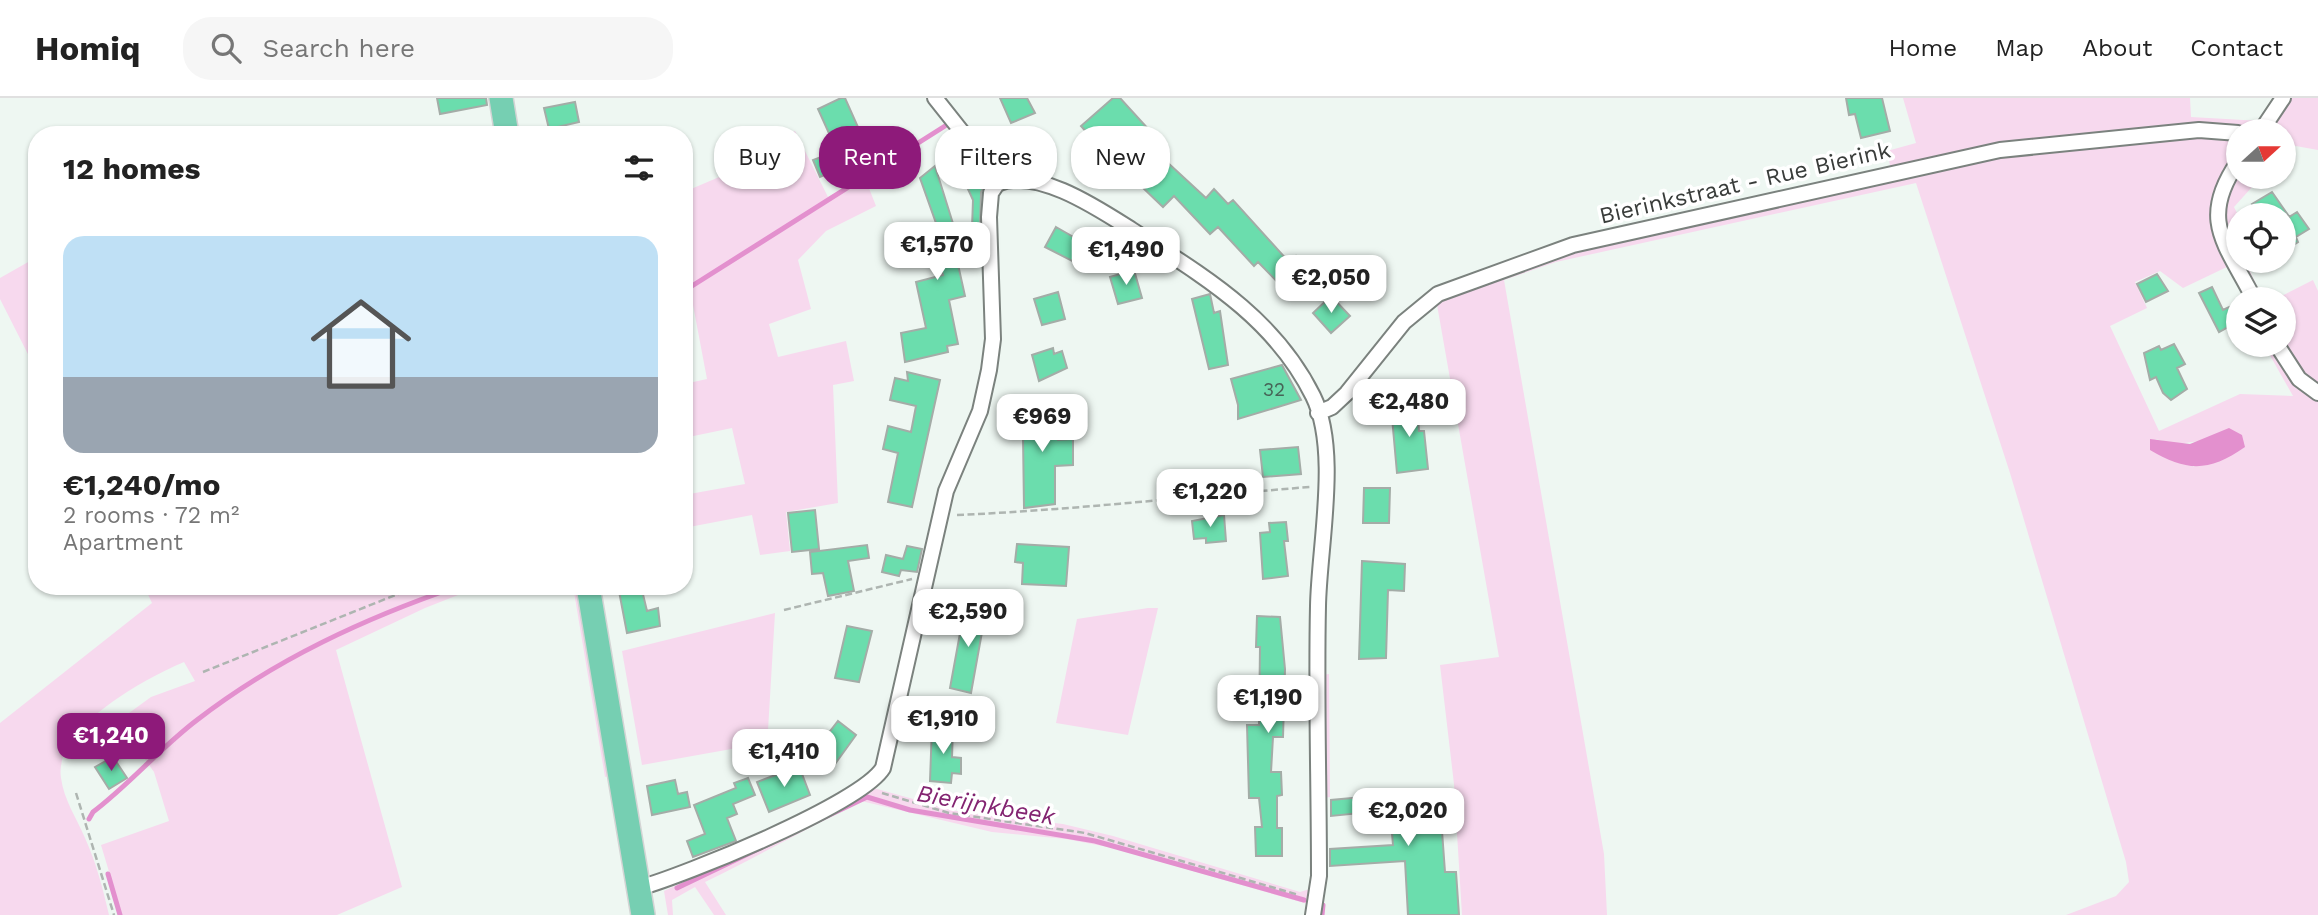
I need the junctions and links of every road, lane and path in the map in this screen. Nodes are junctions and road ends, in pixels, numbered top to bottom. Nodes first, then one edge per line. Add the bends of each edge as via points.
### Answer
1 (501, 98) edge
2 (935, 98) edge
3 (2283, 98) edge
4 (2269, 119) edge
5 (506, 126) edge
6 (958, 126) edge
7 (2226, 132) edge
8 (2226, 181) edge
9 (994, 189) edge
10 (1053, 189) edge
11 (2248, 287) edge
12 (2285, 357) edge
13 (2318, 393) edge
14 (1318, 413) junction
15 (1327, 485) junction
16 (940, 515) junction
17 (925, 576) junction
18 (396, 595) edge
19 (590, 595) edge
20 (784, 610) dead end
21 (203, 672) dead end
22 (865, 787) junction
23 (76, 793) dead end
24 (639, 888) junction
25 (1316, 895) junction
26 (114, 915) edge
27 (643, 915) edge
28 (1313, 915) edge

1 - 5 main road
2 - 6 street
3 - 4 street
7 - 14 street, Bierinkstraat - Rue Bierink via 2199,130 2000,150 1573,245 1438,294 1404,322 1347,393
8 - 11 street via 2216,212 2222,238
9 - 16 street via 989,217 993,339 989,370 980,411
10 - 14 street via 1107,214 1236,299 1281,345 1314,398
12 - 13 street via 2299,379
14 - 15 street
15 - 16 path via 1054,510
15 - 25 street via 1318,603
16 - 17 street
17 - 20 path
17 - 22 street via 886,759
18 - 21 path
19 - 24 main road
22 - 24 street via 718,859
22 - 25 path via 949,813 1085,833 1293,894
23 - 26 path
24 - 27 main road
25 - 28 street

